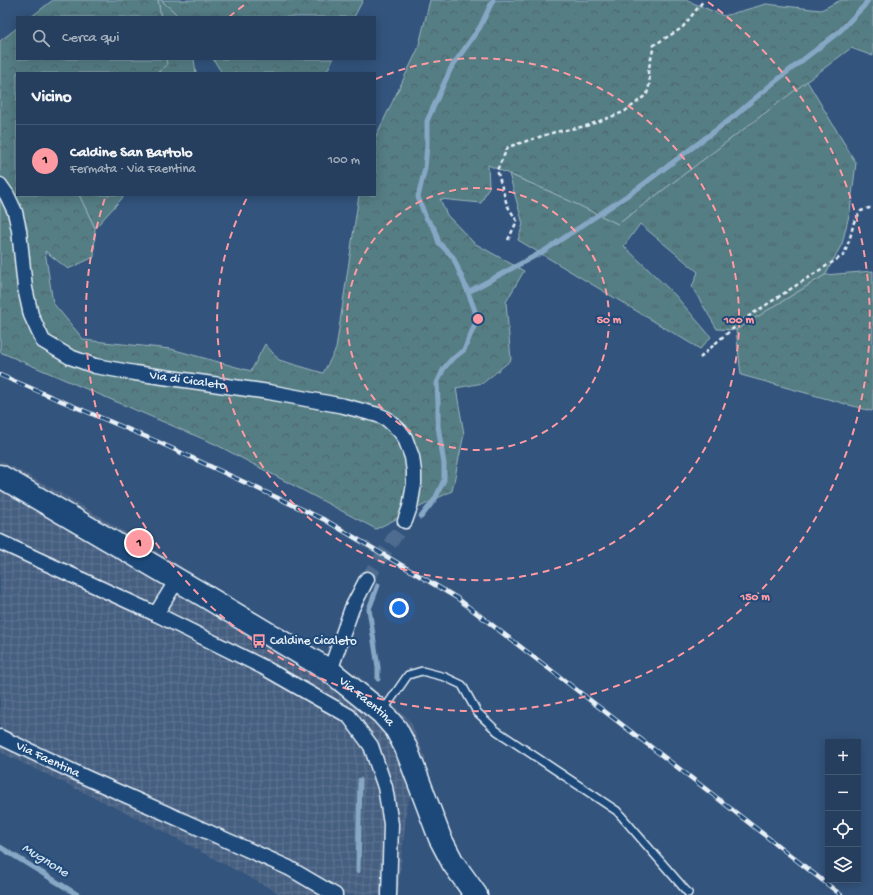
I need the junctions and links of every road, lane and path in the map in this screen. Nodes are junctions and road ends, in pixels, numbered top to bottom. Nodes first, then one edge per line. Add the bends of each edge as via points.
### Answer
1 (704, 0) edge
2 (0, 185) edge
3 (873, 209) edge
4 (508, 240) dead end
5 (700, 358) dead end
6 (0, 476) edge
7 (404, 521) tunnel mouth
8 (0, 542) edge
9 (367, 579) tunnel mouth
10 (177, 580) junction
11 (156, 614) junction
12 (330, 671) junction
13 (382, 713) junction
14 (0, 737) edge
15 (688, 893) dead end
16 (335, 895) edge
17 (389, 895) edge
18 (476, 895) edge

1 - 4 path via 682,28 654,45 648,72 650,82 647,94 636,104 624,112 586,126 555,132 508,147 497,170 507,205 517,221
2 - 7 street, Via di Cicaleto via 15,212 30,315 44,341 70,358 95,366 135,374 269,392 344,406 387,419 405,438 412,457 414,484 410,507
3 - 5 path via 861,211 854,222 844,255 746,318
6 - 10 main road, Via Faentina
8 - 11 street, Via Faentina
9 - 12 street via 352,608
10 - 11 street
10 - 12 main road, Via Faentina
11 - 17 street, Via Faentina via 263,667 349,716 371,746 385,787 391,824
12 - 13 main road, Via Faentina
13 - 15 lane via 408,675 422,671 445,676 462,686 477,712 497,731 617,811
13 - 18 main road, Via Faentina via 396,729 406,748 440,838 453,863
14 - 16 street, Via Faentina via 289,868

